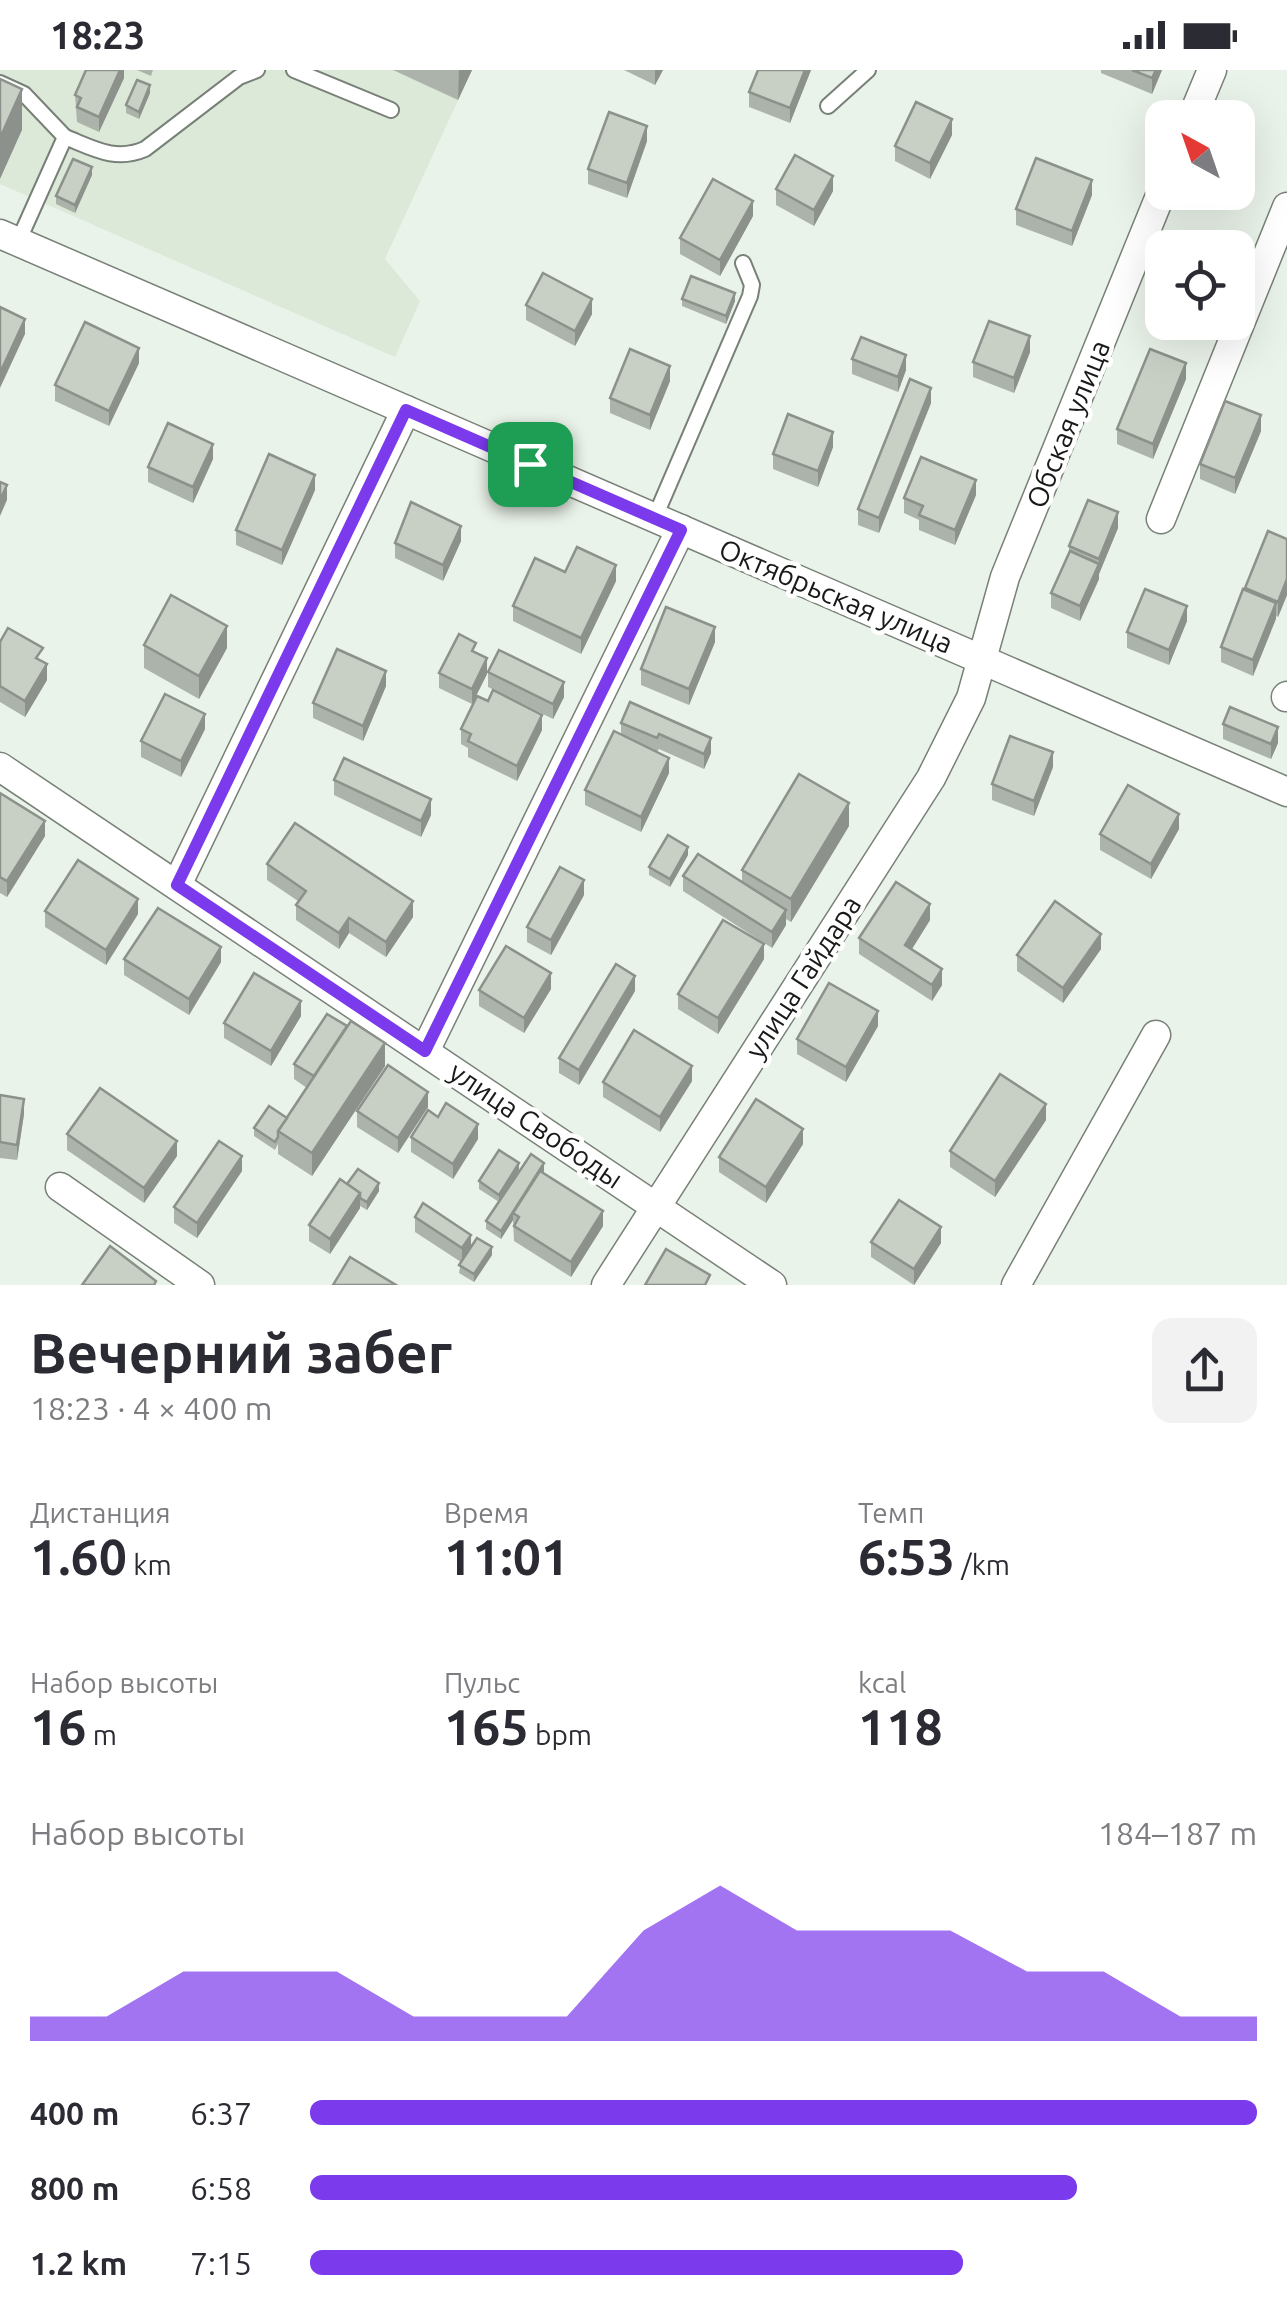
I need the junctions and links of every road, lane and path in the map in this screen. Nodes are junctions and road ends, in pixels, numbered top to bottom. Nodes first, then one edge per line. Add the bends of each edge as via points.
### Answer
1 (257, 70) edge
2 (294, 70) edge
3 (868, 70) edge
4 (1212, 70) edge
5 (0, 83) edge
6 (1200, 100) edge
7 (828, 106) dead end
8 (391, 110) dead end
9 (65, 137) junction
10 (1287, 207) edge
11 (1154, 210) edge
12 (9, 238) edge
13 (743, 263) dead end
14 (406, 410) junction
15 (654, 518) junction
16 (1161, 519) dead end
17 (681, 530) junction
18 (983, 660) junction
19 (0, 767) edge
20 (1287, 792) edge
21 (177, 885) junction
22 (1156, 1035) dead end
23 (425, 1051) junction
24 (60, 1187) dead end
25 (657, 1205) junction
26 (200, 1285) edge
27 (606, 1285) edge
28 (772, 1285) edge
29 (1016, 1285) edge

1 - 9 lane via 130,155 112,156
2 - 8 lane
3 - 7 lane
4 - 6 street
5 - 9 lane via 24,94
9 - 12 lane
10 - 16 street
11 - 18 street, Обская улица via 1005,578
12 - 14 street, Октябрьская улица
13 - 15 lane via 750,296
14 - 15 street, Октябрьская улица
14 - 21 street
15 - 17 street, Октябрьская улица
17 - 18 street, Октябрьская улица
17 - 23 street
18 - 20 street, Октябрьская улица
18 - 25 street, улица Гайдара via 931,778
19 - 21 street, улица Свободы
21 - 23 street, улица Свободы
22 - 29 street
23 - 25 street, улица Свободы
24 - 26 street
25 - 27 street, улица Гайдара
25 - 28 street, улица Свободы

